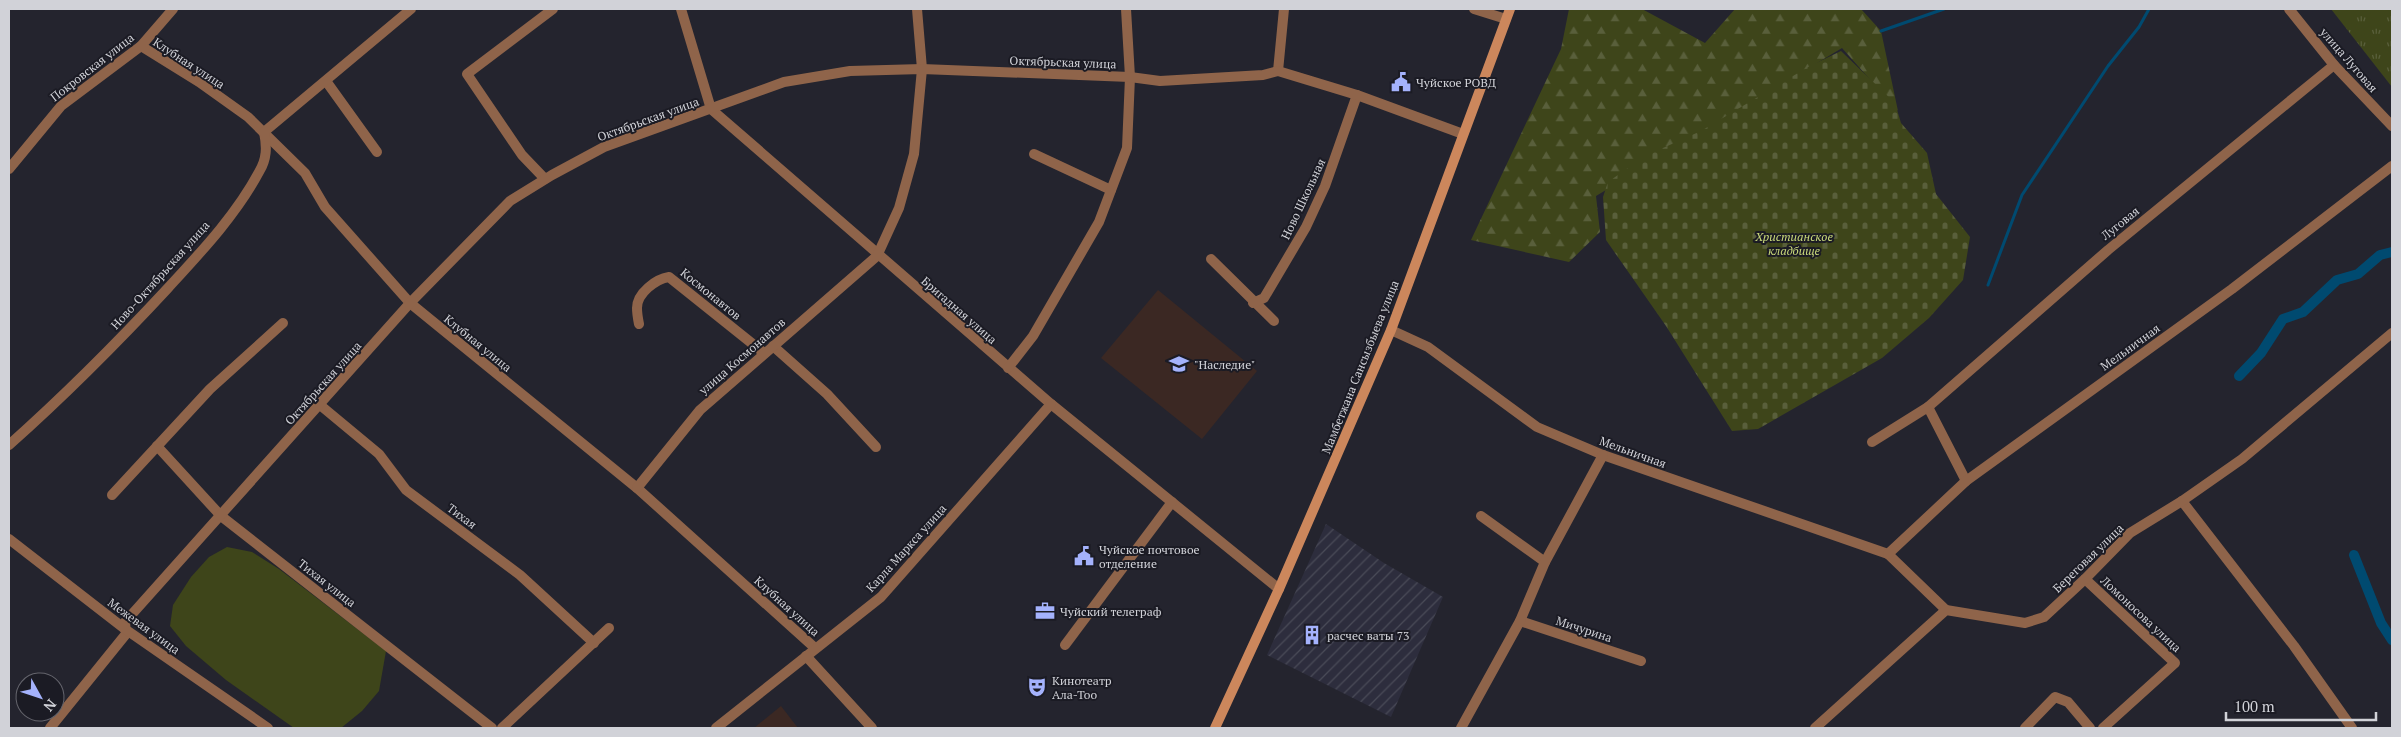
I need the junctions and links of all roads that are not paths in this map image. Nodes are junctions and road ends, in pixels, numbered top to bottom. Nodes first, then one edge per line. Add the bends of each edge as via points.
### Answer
1 (173, 9) edge
2 (411, 9) edge
3 (552, 9) edge
4 (680, 9) edge
5 (917, 9) edge
6 (1126, 9) edge
7 (1284, 9) edge
8 (1474, 9) edge
9 (1510, 9) edge
10 (2289, 9) edge
11 (1506, 20) junction
12 (141, 46) junction
13 (2334, 65) junction
14 (922, 69) junction
15 (1278, 71) junction
16 (1130, 77) junction
17 (326, 81) junction
18 (1357, 96) junction
19 (711, 110) junction
20 (2392, 126) edge
21 (264, 132) junction
22 (1463, 134) junction
23 (377, 152) dead end
24 (1034, 154) dead end
25 (2392, 166) edge
26 (9, 169) edge
27 (545, 179) junction
28 (1111, 190) junction
29 (877, 256) junction
30 (1211, 258) dead end
31 (1253, 302) junction
32 (410, 304) junction
33 (1274, 321) dead end
34 (283, 323) dead end
35 (639, 324) dead end
36 (1390, 330) junction
37 (2392, 333) edge
38 (773, 346) junction
39 (764, 353) junction
40 (1008, 368) junction
41 (1051, 404) junction
42 (320, 406) junction
43 (1928, 407) junction
44 (1872, 442) dead end
45 (9, 445) edge
46 (157, 446) junction
47 (876, 447) dead end
48 (1603, 455) junction
49 (1966, 481) junction
50 (637, 488) junction
51 (112, 495) dead end
52 (2182, 501) junction
53 (1172, 502) junction
54 (221, 516) junction
55 (1481, 516) dead end
56 (9, 540) edge
57 (1888, 554) junction
58 (1545, 562) junction
59 (2085, 579) junction
60 (1279, 589) junction
61 (1946, 610) junction
62 (1520, 621) junction
63 (609, 628) dead end
64 (125, 629) junction
65 (594, 643) junction
66 (1065, 645) dead end
67 (815, 648) junction
68 (806, 656) junction
69 (1641, 661) dead end
70 (720, 727) edge
71 (50, 728) edge
72 (268, 728) edge
73 (492, 728) edge
74 (502, 728) edge
75 (872, 728) edge
76 (1215, 728) edge
77 (1461, 728) edge
78 (1816, 728) edge
79 (2025, 728) edge
80 (2090, 728) edge
81 (2103, 728) edge
82 (2352, 728) edge

1 - 12 street, Покровская улица
2 - 17 street
3 - 27 street via 467,74 522,155
4 - 19 street
5 - 14 street
6 - 16 street
7 - 15 street
8 - 11 street
9 - 11 main road, Мамбетжана Сансызбыева улица
10 - 13 street, улица Луговая
11 - 22 main road, Мамбетжана Сансызбыева улица
12 - 21 street, Клубная улица via 199,82
12 - 26 street, Покровская улица via 61,106
13 - 20 street, улица Луговая
13 - 43 street, Луговая via 2108,250
14 - 16 street, Октябрьская улица
14 - 19 street, Октябрьская улица via 850,71 784,82
14 - 29 street via 914,154 899,208
15 - 16 street, Октябрьская улица via 1263,75 1160,82
15 - 18 street, Октябрьская улица
16 - 28 street via 1127,148
17 - 21 street
17 - 23 street
18 - 22 street, Октябрьская улица
18 - 31 street, Ново Школьная via 1325,186 1306,226 1264,298
19 - 27 street, Октябрьская улица via 604,147
19 - 29 street, Бригадная улица
21 - 32 street, Клубная улица via 305,172 325,207
21 - 45 street, Ново-Октябрьская улица via 267,148 260,171 203,250 132,326
22 - 36 main road, Мамбетжана Сансызбыева улица
24 - 28 street
25 - 49 street, Мельничная via 2232,289
27 - 32 street, Октябрьская улица via 510,201
28 - 40 street via 1099,222 1057,298
29 - 38 street, улица Космонавтов
29 - 40 street, Бригадная улица
30 - 31 street
31 - 33 street
32 - 42 street, Октябрьская улица
32 - 50 street, Клубная улица
34 - 46 street via 210,389
35 - 39 street, Космонавтов via 636,306 644,292 660,278 670,277
36 - 48 street, Мельничная via 1428,347 1537,427
36 - 60 main road, Мамбетжана Сансызбыева улица
37 - 52 street, Береговая улица via 2242,459
38 - 39 street, улица Космонавтов
38 - 47 street via 828,394
39 - 50 street, улица Космонавтов via 700,410
40 - 41 street, Бригадная улица
41 - 53 street, Бригадная улица
41 - 67 street, Карла Маркса улица via 881,597
42 - 54 street, Октябрьская улица
42 - 65 street, Тихая via 379,454 406,490 520,575
43 - 44 street, Луговая
43 - 49 street
46 - 51 street
46 - 54 street, Тихая улица
48 - 57 street, Мельничная
48 - 58 street
49 - 57 street, Мельничная
50 - 67 street, Клубная улица
52 - 59 street, Береговая улица via 2130,533
52 - 82 street via 2294,646
53 - 60 street, Бригадная улица
53 - 66 street
54 - 64 street, Октябрьская улица via 125,622
54 - 73 street, Тихая улица
55 - 58 street
56 - 64 street, Межевая улица
57 - 61 street, Мельничная
58 - 62 street
59 - 61 street, Береговая улица via 2044,617 2025,623
59 - 81 street, Ломоносова улица via 2175,663
60 - 76 main road, Мамбетжана Сансызбыева улица
61 - 78 street
62 - 69 street, Мичурина
62 - 77 street
63 - 65 street
64 - 71 street, Октябрьская улица via 126,634
64 - 72 street, Межевая улица
65 - 74 street
67 - 68 street, Карла Маркса улица
68 - 70 street, Карла Маркса улица
68 - 75 street
79 - 80 street via 2055,697 2068,702

